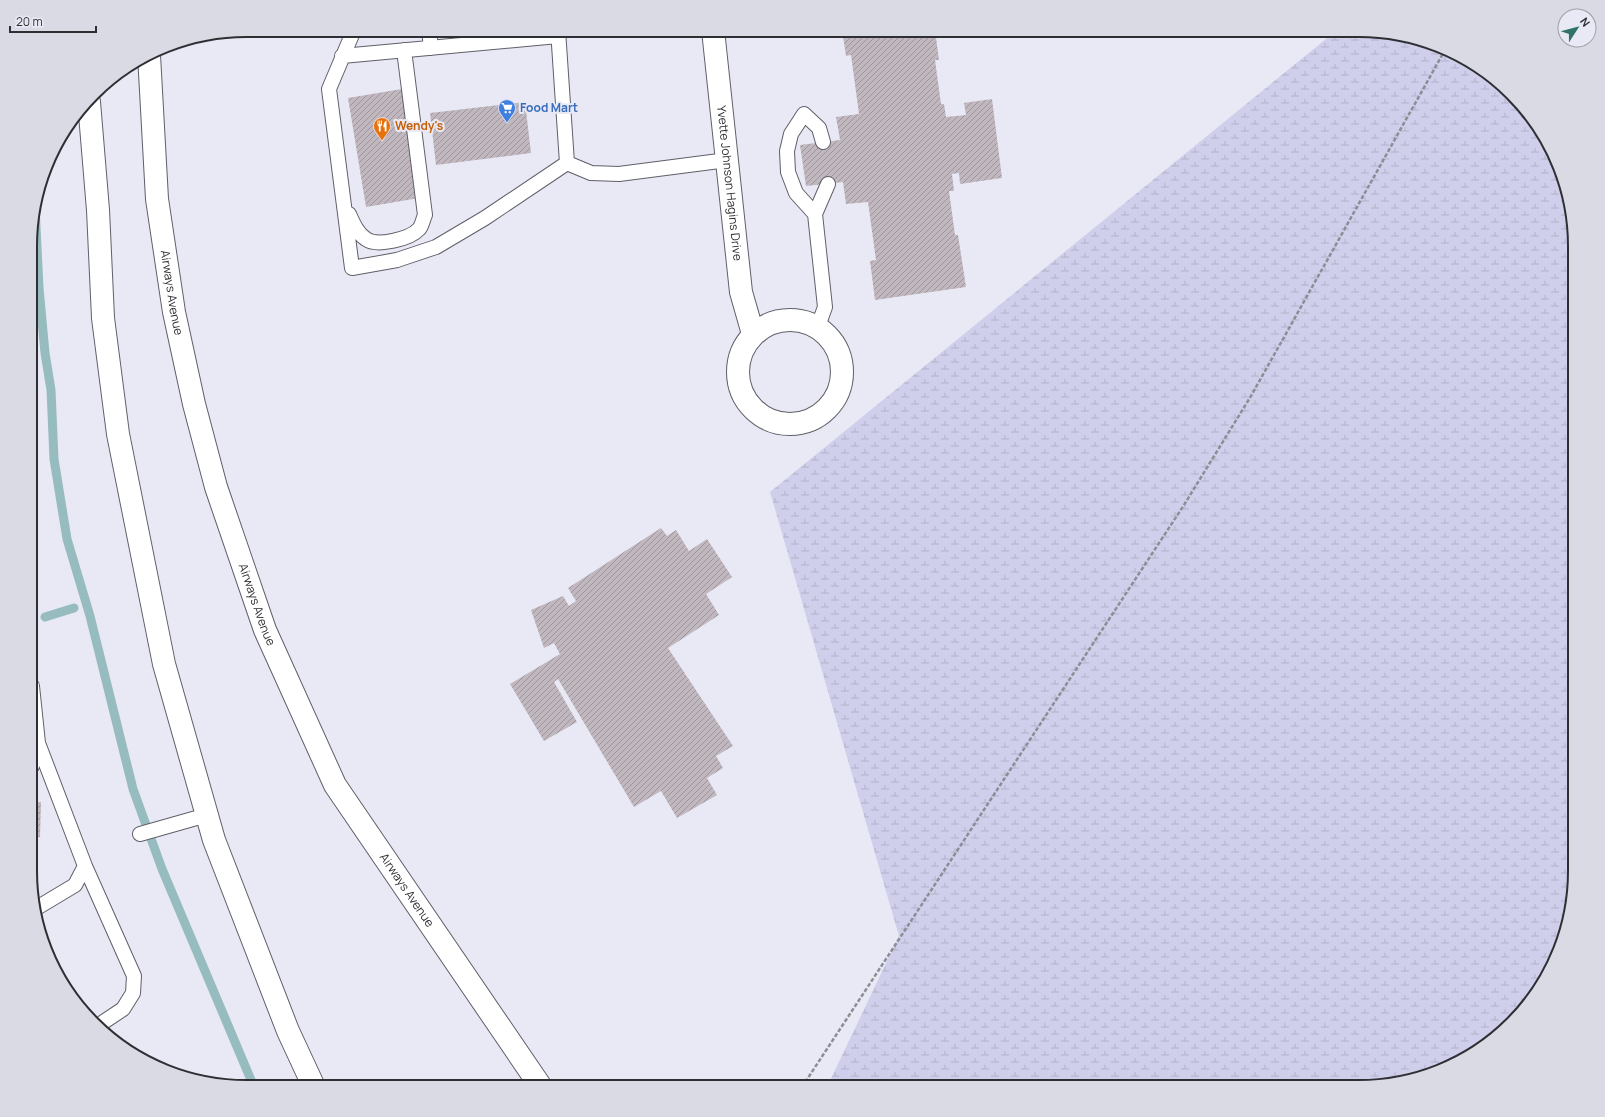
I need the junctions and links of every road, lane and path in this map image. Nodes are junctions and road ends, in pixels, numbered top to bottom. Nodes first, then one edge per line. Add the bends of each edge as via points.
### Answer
1 (351, 37) edge
2 (430, 37) edge
3 (467, 37) edge
4 (499, 37) edge
5 (558, 37) edge
6 (714, 37) edge
7 (468, 44) junction
8 (431, 48) junction
9 (404, 50) junction
10 (1442, 55) edge
11 (342, 56) junction
12 (149, 61) edge
13 (89, 107) edge
14 (824, 142) dead end
15 (727, 160) junction
16 (567, 163) junction
17 (828, 184) dead end
18 (344, 202) junction
19 (815, 214) junction
20 (817, 329) junction
21 (753, 334) junction
22 (37, 734) edge
23 (38, 743) junction
24 (37, 747) edge
25 (207, 815) junction
26 (140, 834) dead end
27 (85, 866) junction
28 (39, 902) edge
29 (103, 1023) edge
30 (311, 1080) edge
31 (536, 1080) edge
32 (807, 1080) edge

1 - 11 lane
2 - 8 lane
3 - 7 lane
4 - 7 lane
5 - 16 lane
6 - 15 main road, Yvette Johnson Hagins Drive
7 - 8 lane
8 - 9 lane
9 - 11 lane
9 - 18 lane via 426,215 419,229 406,238 378,242 367,240 357,230
10 - 32 path via 1251,396 1184,506
11 - 18 lane via 329,89
12 - 31 main road, Airways Avenue via 157,199 178,328 194,404 216,487 265,630 335,785
13 - 25 main road via 103,318 118,434 164,664
14 - 19 lane via 819,128 804,114 791,134 786,151 788,172 796,193
15 - 16 lane via 619,174 591,173
15 - 21 main road, Yvette Johnson Hagins Drive via 741,292
16 - 18 lane via 486,218 436,247 397,260 352,268
17 - 19 lane
19 - 20 lane via 825,307
20 - 21 main road via 809,324 791,320 773,323
20 - 21 main road via 833,343 840,360 842,378 837,395 826,410 806,422 788,425 770,421 755,411 746,401 739,385 738,366 743,349
22 - 23 lane
23 - 24 lane
23 - 27 lane
25 - 26 lane
25 - 30 main road via 214,840 288,1031
27 - 28 lane via 75,885
27 - 29 lane via 134,976 133,993 123,1009

